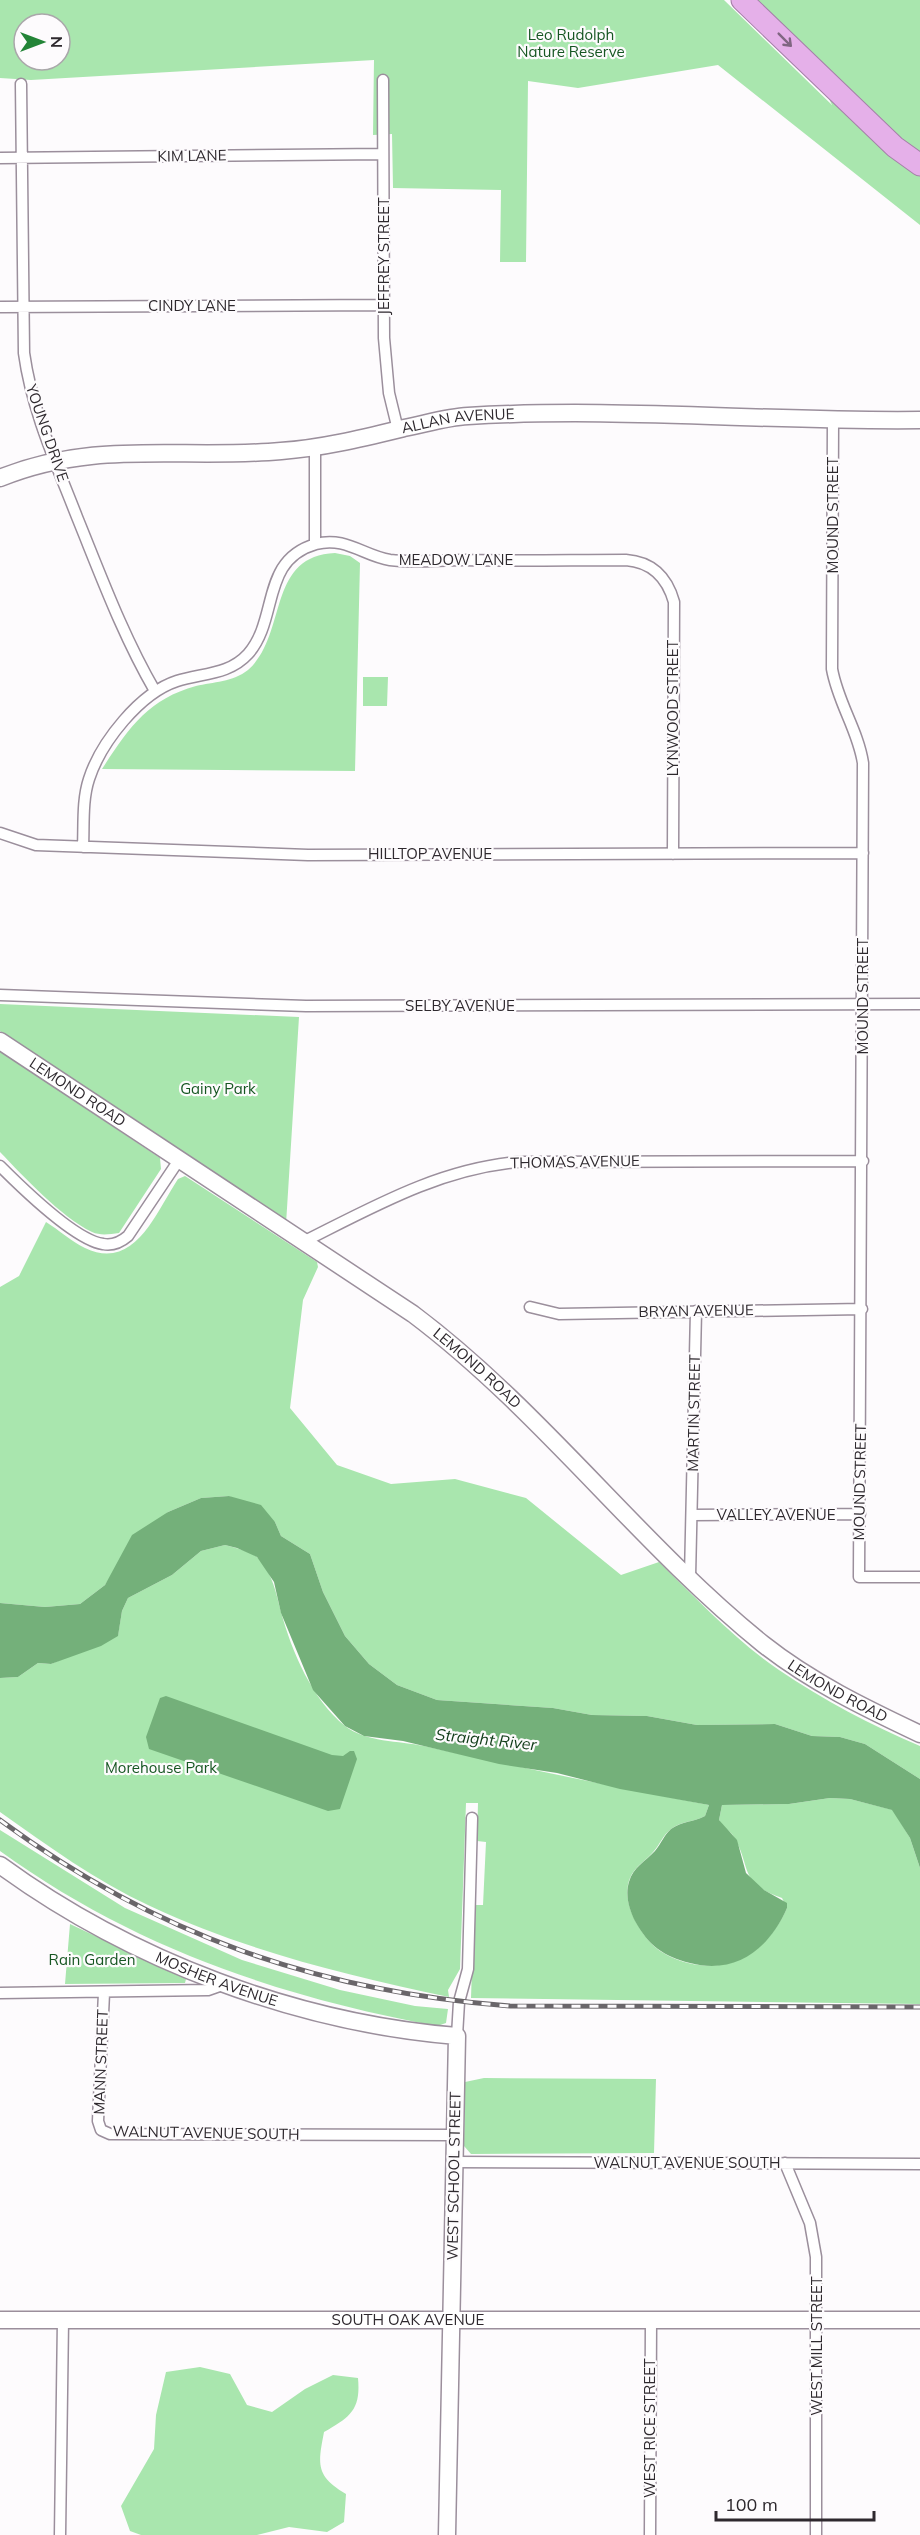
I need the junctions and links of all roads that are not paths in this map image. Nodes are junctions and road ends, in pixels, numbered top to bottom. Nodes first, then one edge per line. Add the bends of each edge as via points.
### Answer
1 (742, 0) edge
2 (383, 80) dead end
3 (21, 84) dead end
4 (383, 154) junction
5 (0, 158) edge
6 (22, 158) junction
7 (920, 165) edge
8 (384, 305) junction
9 (0, 306) edge
10 (24, 306) junction
11 (833, 420) junction
12 (920, 420) edge
13 (398, 430) junction
14 (315, 448) junction
15 (55, 460) junction
16 (0, 478) edge
17 (315, 544) junction
18 (654, 569) joint
19 (155, 691) junction
20 (0, 833) edge
21 (83, 847) junction
22 (863, 853) junction
23 (673, 854) junction
24 (0, 995) edge
25 (920, 1004) edge
26 (863, 1005) junction
27 (0, 1041) edge
28 (179, 1160) junction
29 (863, 1161) junction
30 (0, 1166) edge
31 (303, 1242) junction
32 (530, 1307) dead end
33 (862, 1309) junction
34 (696, 1311) junction
35 (860, 1514) junction
36 (692, 1515) junction
37 (920, 1576) edge
38 (690, 1577) junction
39 (920, 1734) edge
40 (472, 1818) dead end
41 (0, 1865) edge
42 (225, 1984) junction
43 (0, 1993) edge
44 (104, 1993) junction
45 (456, 2036) junction
46 (101, 2130) joint
47 (455, 2135) junction
48 (454, 2162) junction
49 (785, 2163) junction
50 (920, 2164) edge
51 (0, 2320) edge
52 (63, 2320) junction
53 (920, 2320) edge
54 (451, 2321) junction
55 (651, 2321) junction
56 (816, 2322) junction
57 (60, 2535) edge
58 (447, 2535) edge
59 (650, 2535) edge
60 (816, 2535) edge

1 -> 7 highway via 894,147
2 - 4 street, JEFFREY STREET
3 - 6 street, YOUNG DRIVE
4 - 6 street, KIM LANE
4 - 8 street, JEFFREY STREET
5 - 6 street, KIM LANE
6 - 10 street, YOUNG DRIVE
8 - 10 street, CINDY LANE
8 - 13 street, JEFFREY STREET via 385,366
9 - 10 street, CINDY LANE
10 - 15 street, YOUNG DRIVE via 28,377
11 - 12 street, ALLAN AVENUE
11 - 13 street, ALLAN AVENUE via 676,413 466,416
11 - 22 street, MOUND STREET via 832,669 861,747
13 - 14 street, ALLAN AVENUE
14 - 15 street, ALLAN AVENUE via 254,453 106,453
14 - 17 street
15 - 16 street, ALLAN AVENUE
15 - 19 street, YOUNG DRIVE via 120,624
17 - 18 street, MEADOW LANE via 339,542 393,560 626,560
17 - 19 street via 295,555 278,576 264,627 247,655 226,669
18 - 23 street, LYNWOOD STREET via 667,584 674,602
19 - 21 street via 131,713 94,765 85,797
20 - 21 street, HILLTOP AVENUE via 36,845
21 - 23 street, HILLTOP AVENUE via 308,855
22 - 23 street, HILLTOP AVENUE
22 - 26 street, MOUND STREET
24 - 26 street, SELBY AVENUE via 306,1006
25 - 26 street, SELBY AVENUE
26 - 29 street, MOUND STREET
27 - 28 street, LEMOND ROAD
28 - 30 street via 128,1236 105,1245 51,1213
28 - 31 street, LEMOND ROAD
29 - 31 street, THOMAS AVENUE via 488,1165 411,1188
29 - 33 street, MOUND STREET
31 - 38 street, LEMOND ROAD via 413,1314 493,1379
32 - 34 street, BRYAN AVENUE via 559,1314
33 - 34 street, BRYAN AVENUE
33 - 35 street, MOUND STREET
34 - 36 street, MARTIN STREET
35 - 36 street, VALLEY AVENUE
35 - 37 street, MOUND STREET via 859,1577
36 - 38 street, MARTIN STREET
38 - 39 street, LEMOND ROAD via 736,1621 804,1673 850,1701
40 - 45 street, WEST SCHOOL STREET via 468,1969 459,2002
41 - 42 street, MOSHER AVENUE via 108,1932
42 - 44 street via 208,1990
42 - 45 street, MOSHER AVENUE via 357,2020
43 - 44 street
44 - 46 street, MANN STREET via 98,2121
45 - 47 street, WEST SCHOOL STREET
46 - 47 street, WALNUT AVENUE SOUTH via 110,2134
47 - 48 street, WEST SCHOOL STREET
48 - 49 street, WALNUT AVENUE SOUTH
48 - 54 street, WEST SCHOOL STREET
49 - 50 street, WALNUT AVENUE SOUTH
49 - 56 street, WEST MILL STREET via 815,2243
51 - 52 street, SOUTH OAK AVENUE
52 - 54 street, SOUTH OAK AVENUE
52 - 57 street
53 - 56 street, SOUTH OAK AVENUE
54 - 55 street, SOUTH OAK AVENUE
54 - 58 street, WEST SCHOOL STREET
55 - 56 street, SOUTH OAK AVENUE
55 - 59 street, WEST RICE STREET
56 - 60 street, WEST MILL STREET

